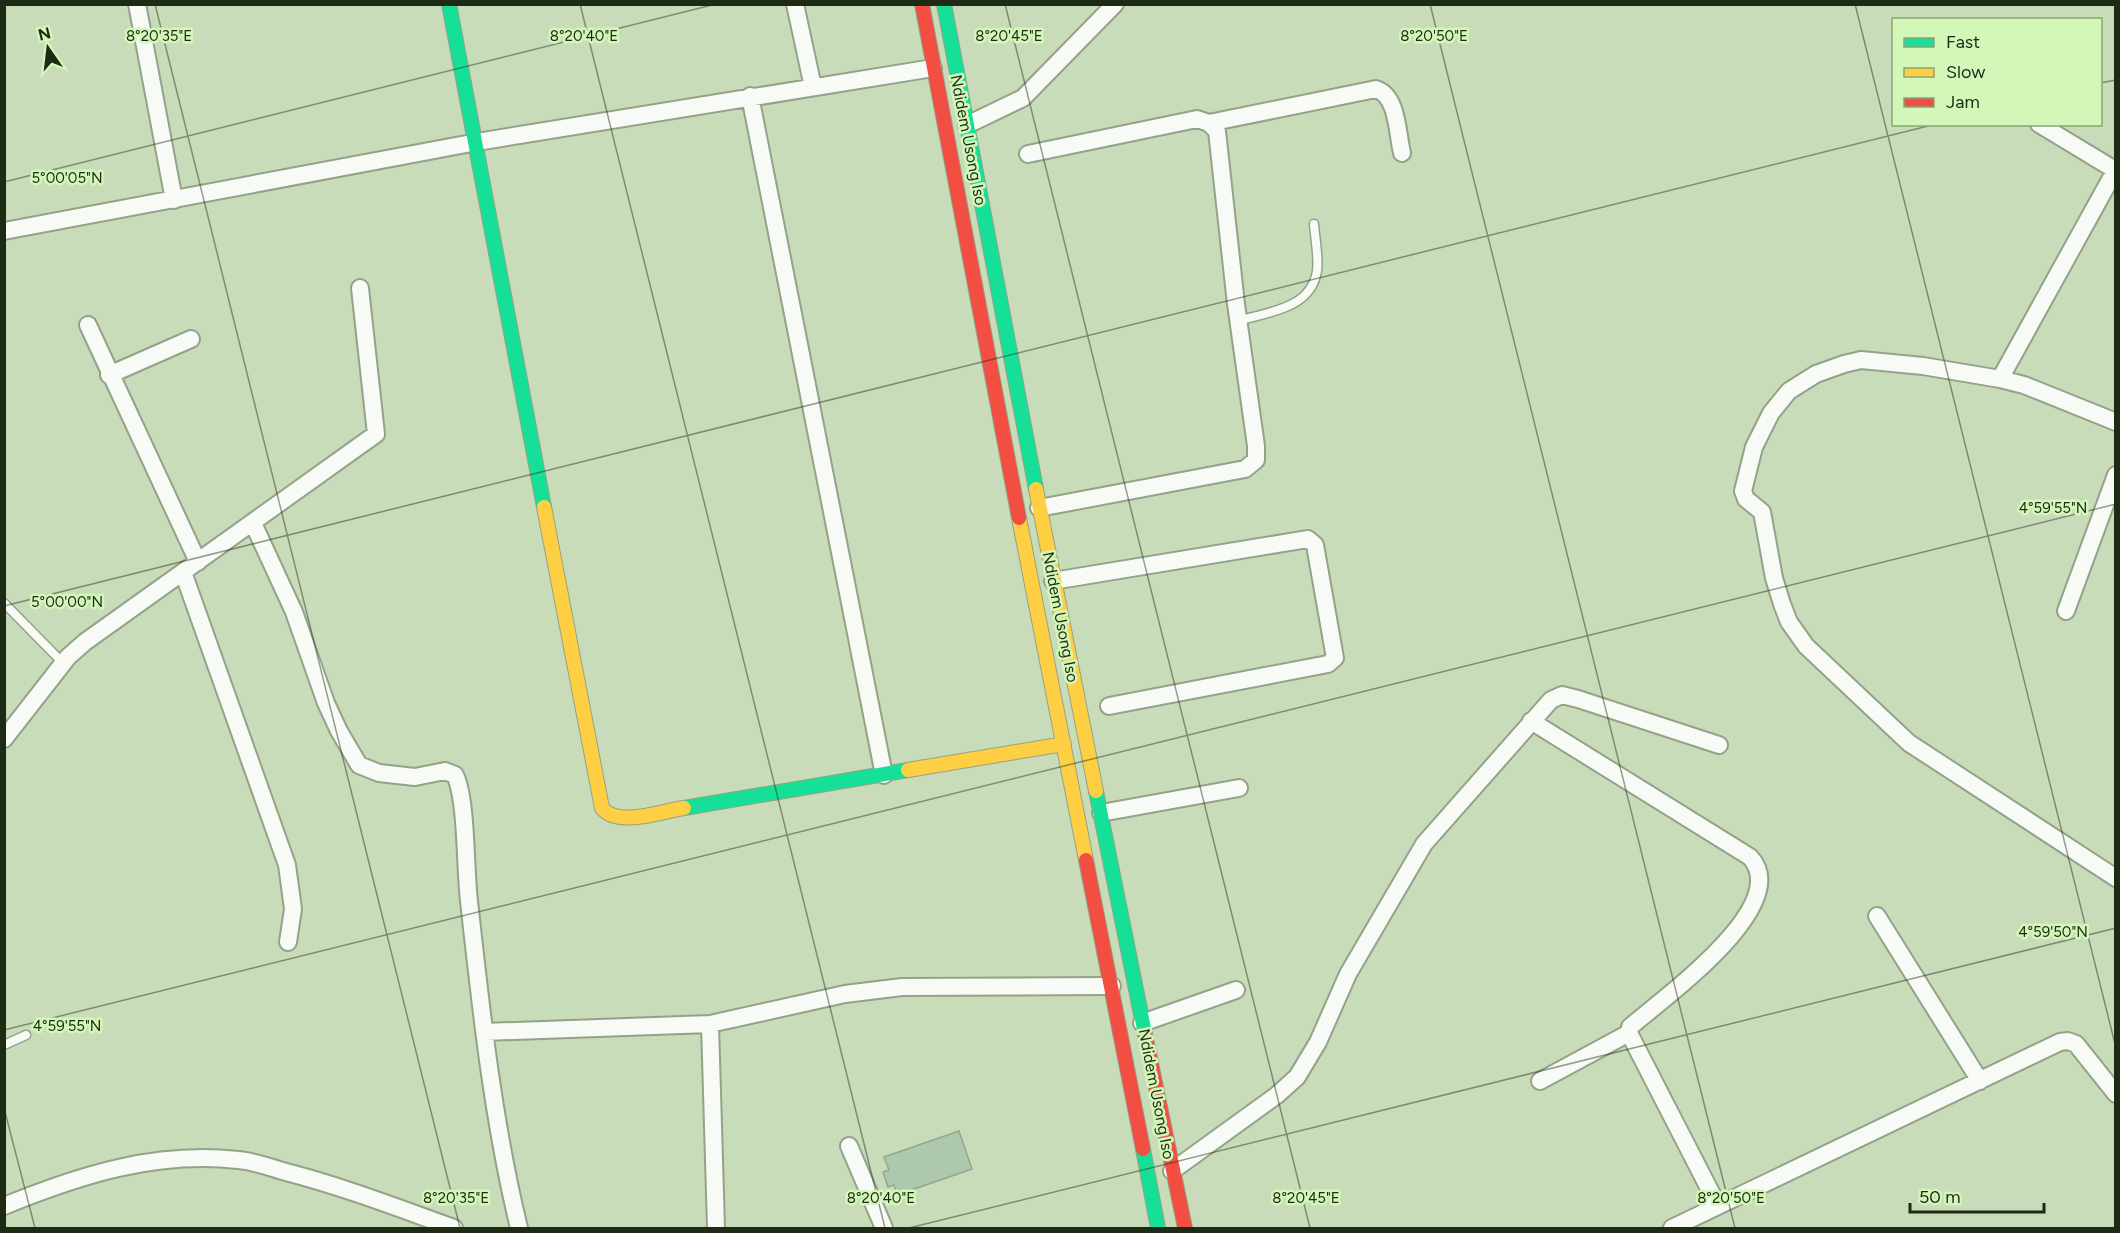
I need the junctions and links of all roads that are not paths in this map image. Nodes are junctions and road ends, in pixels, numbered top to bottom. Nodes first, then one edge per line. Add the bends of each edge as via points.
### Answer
1 (137, 4) edge
2 (448, 4) edge
3 (795, 4) edge
4 (922, 4) edge
5 (944, 4) edge
6 (1115, 4) edge
7 (933, 68) junction
8 (813, 87) junction
9 (750, 96) junction
10 (1209, 123) junction
11 (967, 125) junction
12 (2042, 126) edge
13 (477, 142) junction
14 (1401, 153) dead end
15 (1028, 154) dead end
16 (2115, 170) edge
17 (174, 200) junction
18 (1314, 224) dead end
19 (4, 231) edge
20 (360, 288) dead end
21 (1238, 321) junction
22 (88, 325) dead end
23 (191, 339) dead end
24 (109, 375) junction
25 (2000, 379) junction
26 (2115, 422) edge
27 (2115, 475) edge
28 (1039, 508) junction
29 (253, 523) junction
30 (198, 562) junction
31 (183, 572) junction
32 (1053, 581) junction
33 (4, 603) edge
34 (2067, 611) dead end
35 (63, 663) junction
36 (1109, 706) dead end
37 (1531, 721) junction
38 (4, 739) edge
39 (1064, 744) junction
40 (1719, 745) dead end
41 (884, 775) junction
42 (1239, 788) dead end
43 (1101, 813) junction
44 (2115, 878) edge
45 (1877, 916) dead end
46 (288, 942) dead end
47 (1112, 986) junction
48 (1236, 990) dead end
49 (1143, 1023) junction
50 (710, 1024) junction
51 (484, 1032) junction
52 (1629, 1034) junction
53 (26, 1035) dead end
54 (4, 1044) edge
55 (1540, 1081) dead end
56 (1980, 1081) junction
57 (2115, 1094) edge
58 (849, 1146) dead end
59 (1172, 1171) junction
60 (4, 1206) edge
61 (1718, 1206) junction
62 (454, 1228) edge
63 (519, 1228) edge
64 (716, 1228) edge
65 (884, 1228) edge
66 (1158, 1228) edge
67 (1185, 1228) edge
68 (1672, 1228) edge

1 - 17 street
2 - 13 main road
3 - 8 street
4 - 7 main road, Ndidem Usong Iso
5 - 11 main road, Ndidem Usong Iso
6 - 11 street via 1023,98
7 - 8 street
7 - 39 main road, Ndidem Usong Iso
8 - 9 street
9 - 13 street
9 - 41 street
10 - 14 street via 1376,89 1384,91 1390,99
10 - 15 street via 1197,119
10 - 21 street via 1217,131
11 - 28 main road, Ndidem Usong Iso
12 - 16 street
13 - 17 street
13 - 41 main road via 602,808 614,817 635,816
16 - 25 street
17 - 19 street
18 - 21 lane via 1317,271 1310,291 1292,306
20 - 29 street via 376,434
21 - 28 street via 1256,460 1245,469
22 - 24 street
23 - 24 street
24 - 30 street
25 - 26 street
25 - 44 street via 1861,360 1816,374 1789,391 1771,412 1754,447 1743,491 1746,499 1762,512 1782,604 1806,646 1909,743
27 - 34 street
28 - 32 main road, Ndidem Usong Iso
29 - 30 street
29 - 51 street via 294,612 326,703 359,765 379,773 415,777 445,771 455,775 461,786 464,859
30 - 31 street
31 - 35 street via 85,642
31 - 46 street via 287,865 293,909
32 - 36 street via 1308,539 1315,544 1335,658 1328,664
32 - 43 main road, Ndidem Usong Iso
33 - 35 lane
35 - 38 street
37 - 40 street via 1551,700 1562,696
37 - 52 street via 1750,856 1757,864 1760,876 1756,896 1733,936 1630,1027
37 - 59 street via 1424,844 1348,974 1318,1042 1297,1077
39 - 41 main road
39 - 47 main road, Ndidem Usong Iso
42 - 43 street
43 - 49 main road, Ndidem Usong Iso
45 - 56 street
47 - 50 street via 902,987 845,994
47 - 66 main road, Ndidem Usong Iso
48 - 49 street
49 - 59 main road, Ndidem Usong Iso
50 - 51 street
50 - 64 street
51 - 63 street via 505,1171
52 - 55 street
52 - 61 street
53 - 54 lane
56 - 57 street via 2068,1041 2076,1044
56 - 61 street
58 - 65 street
59 - 67 main road, Ndidem Usong Iso
60 - 62 street via 96,1171 202,1158 240,1160 344,1187
61 - 68 street

